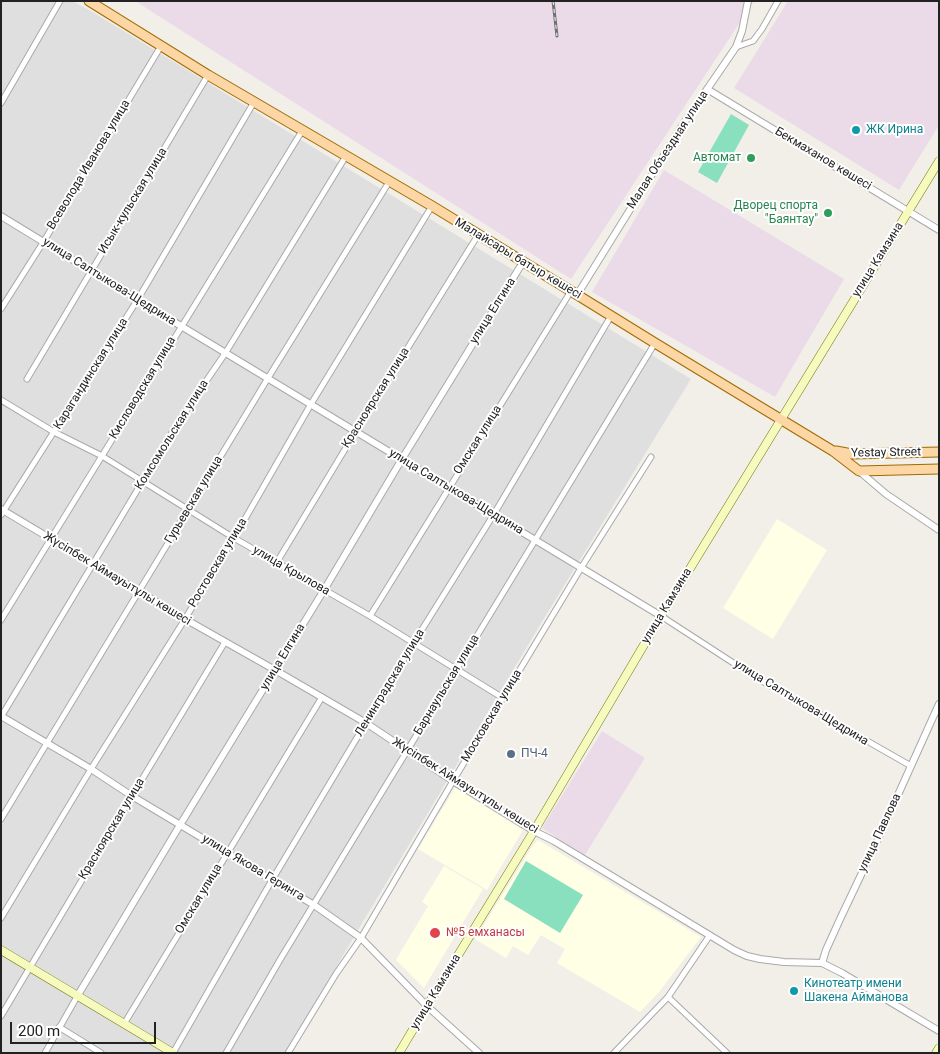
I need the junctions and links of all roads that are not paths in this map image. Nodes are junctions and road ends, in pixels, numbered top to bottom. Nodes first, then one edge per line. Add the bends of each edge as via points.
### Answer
1 (60, 1) edge
2 (88, 1) edge
3 (748, 1) edge
4 (778, 1) edge
5 (161, 46) junction
6 (736, 47) junction
7 (208, 75) junction
8 (707, 90) junction
9 (1, 102) edge
10 (254, 102) junction
11 (302, 131) junction
12 (346, 156) junction
13 (939, 161) edge
14 (389, 182) junction
15 (432, 206) junction
16 (908, 211) junction
17 (1, 216) edge
18 (939, 230) edge
19 (478, 235) junction
20 (44, 241) junction
21 (523, 262) junction
22 (91, 271) junction
23 (574, 293) junction
24 (138, 299) junction
25 (1, 310) edge
26 (611, 316) junction
27 (181, 326) junction
28 (655, 343) junction
29 (226, 352) junction
30 (268, 378) junction
31 (27, 379) dead end
32 (1, 400) edge
33 (310, 404) junction
34 (780, 419) junction
35 (356, 431) junction
36 (54, 432) junction
37 (833, 451) junction
38 (939, 452) edge
39 (102, 456) junction
40 (652, 457) dead end
41 (402, 459) junction
42 (939, 469) edge
43 (858, 470) junction
44 (143, 480) junction
45 (449, 487) junction
46 (188, 510) junction
47 (2, 511) edge
48 (494, 514) junction
49 (939, 530) edge
50 (234, 538) junction
51 (51, 539) junction
52 (536, 540) junction
53 (277, 562) junction
54 (93, 564) junction
55 (582, 568) junction
56 (324, 590) junction
57 (139, 592) junction
58 (370, 616) junction
59 (661, 616) junction
60 (185, 619) junction
61 (1, 620) edge
62 (225, 642) junction
63 (413, 644) junction
64 (275, 670) junction
65 (457, 670) junction
66 (322, 698) junction
67 (503, 698) junction
68 (939, 704) edge
69 (1, 716) edge
70 (366, 723) junction
71 (47, 743) junction
72 (407, 750) junction
73 (911, 766) junction
74 (91, 768) junction
75 (453, 781) junction
76 (132, 796) junction
77 (1, 819) edge
78 (180, 825) junction
79 (534, 831) junction
80 (227, 853) junction
81 (272, 880) junction
82 (314, 905) junction
83 (1, 918) edge
84 (710, 936) junction
85 (361, 938) junction
86 (1, 950) edge
87 (822, 963) junction
88 (30, 967) junction
89 (78, 996) junction
90 (668, 998) junction
91 (427, 1006) junction
92 (1, 1016) edge
93 (124, 1024) junction
94 (59, 1027) junction
95 (939, 1031) edge
96 (939, 1048) edge
97 (45, 1053) edge
98 (101, 1053) edge
99 (173, 1053) edge
100 (226, 1053) edge
101 (288, 1053) edge
102 (400, 1053) edge
103 (479, 1053) edge
104 (614, 1053) edge
105 (727, 1053) edge
106 (936, 1053) edge

1 - 9 street
2 - 5 main road, Малайсары батыр көшесі
3 - 6 street, Малая Объездная улица
4 - 6 street via 753,41
5 - 7 main road, Малайсары батыр көшесі
5 - 20 street, Всеволода Иванова улица
6 - 8 street, Малая Объездная улица
7 - 10 main road, Малайсары батыр көшесі
7 - 22 street, Исык-кульская улица
8 - 16 street, Бекмаханов көшесі
8 - 23 street, Малая Объездная улица
10 - 11 main road, Малайсары батыр көшесі
10 - 24 street, Карагандинская улица
11 - 12 main road, Малайсары батыр көшесі
11 - 27 street, Кисловодская улица
12 - 14 main road, Малайсары батыр көшесі
12 - 29 street, Комсомольская улица
13 - 16 main road, улица Камзина
14 - 15 main road, Малайсары батыр көшесі
14 - 30 street, Гурьевская улица
15 - 19 main road, Малайсары батыр көшесі
15 - 33 street, Ростовская улица
16 - 18 street, Бекмаханов көшесі
16 - 34 main road, улица Камзина
17 - 20 street, улица Салтыкова-Щедрина
19 - 21 main road, Малайсары батыр көшесі
19 - 35 street, Красноярская улица
20 - 22 street, улица Салтыкова-Щедрина
20 - 25 street, Всеволода Иванова улица
21 - 23 main road, Малайсары батыр көшесі
21 - 41 street, улица Елгина
22 - 24 street, улица Салтыкова-Щедрина
22 - 31 street, Исык-кульская улица
23 - 26 main road, Малайсары батыр көшесі
23 - 45 street, Омская улица
24 - 27 street, улица Салтыкова-Щедрина
24 - 36 street, Карагандинская улица
26 - 28 main road, Малайсары батыр көшесі
26 - 48 street, Ленинградская улица
27 - 29 street, улица Салтыкова-Щедрина
27 - 39 street, Кисловодская улица
28 - 34 main road, Малайсары батыр көшесі
28 - 52 street, Барнаульская улица
29 - 30 street, улица Салтыкова-Щедрина
29 - 44 street, Комсомольская улица
30 - 33 street, улица Салтыкова-Щедрина
30 - 46 street, Гурьевская улица
32 - 36 street, улица Крылова
33 - 35 street, улица Салтыкова-Щедрина
33 - 50 street, Ростовская улица
34 - 37 main road, Малайсары батыр көшесі
34 - 59 main road, улица Камзина
35 - 41 street, улица Салтыкова-Щедрина
35 - 53 street, Красноярская улица
36 - 39 street, улица Крылова
36 - 47 street, Карагандинская улица
37 - 38 main road, Yestay Street via 852,454
37 - 43 main road, Малайсары батыр көшесі
39 - 44 street, улица Крылова
39 - 51 street, Кисловодская улица
40 - 55 street, Московская улица
41 - 45 street, улица Салтыкова-Щедрина
41 - 56 street, улица Елгина
42 - 43 main road, Yestay Street
43 - 49 street, Малайсары батыр көшесі via 886,494
44 - 46 street, улица Крылова
44 - 54 street, Комсомольская улица
45 - 48 street, улица Салтыкова-Щедрина
45 - 58 street, Омская улица
46 - 50 street, улица Крылова
46 - 57 street, Гурьевская улица
47 - 51 street, Жүсіпбек Аймауытұлы көшесі
48 - 52 street, улица Салтыкова-Щедрина
48 - 63 street, Ленинградская улица
50 - 53 street, улица Крылова
50 - 60 street, Ростовская улица
51 - 54 street, Жүсіпбек Аймауытұлы көшесі
51 - 61 street, Кисловодская улица
52 - 55 street, улица Салтыкова-Щедрина
52 - 65 street, Барнаульская улица
53 - 56 street, улица Крылова
54 - 57 street, Жүсіпбек Аймауытұлы көшесі
54 - 69 street, Комсомольская улица
55 - 59 street, улица Салтыкова-Щедрина
55 - 67 street, Московская улица
56 - 58 street, улица Крылова
56 - 64 street, улица Елгина
57 - 60 street, Жүсіпбек Аймауытұлы көшесі
57 - 71 street, Гурьевская улица
58 - 63 street, улица Крылова
59 - 73 street, улица Салтыкова-Щедрина via 755,677
59 - 79 main road, улица Камзина
60 - 62 street, Жүсіпбек Аймауытұлы көшесі
60 - 74 street, Ростовская улица
62 - 64 street, Жүсіпбек Аймауытұлы көшесі
62 - 76 street, Красноярская улица
63 - 65 street, улица Крылова
63 - 70 street, Ленинградская улица
64 - 66 street, Жүсіпбек Аймауытұлы көшесі
64 - 78 street, улица Елгина
65 - 67 street, улица Крылова
65 - 72 street, Барнаульская улица
66 - 70 street, Жүсіпбек Аймауытұлы көшесі
66 - 80 street, Омская улица
67 - 75 street, Московская улица
68 - 73 street, улица Павлова
69 - 71 street, улица Якова Геринга
70 - 72 street, Жүсіпбек Аймауытұлы көшесі
70 - 81 street, Ленинградская улица
71 - 74 street, улица Якова Геринга
71 - 77 street, Гурьевская улица
72 - 75 street, Жүсіпбек Аймауытұлы көшесі
72 - 82 street, Барнаульская улица
73 - 87 street, улица Павлова
74 - 76 street, улица Якова Геринга
74 - 83 street, Ростовская улица
75 - 79 street, Жүсіпбек Аймауытұлы көшесі
75 - 85 street, Московская улица
76 - 78 street, улица Якова Геринга
76 - 88 street, Красноярская улица
78 - 80 street, улица Якова Геринга
78 - 89 street, улица Елгина
79 - 84 street, Жүсіпбек Аймауытұлы көшесі
79 - 91 main road, улица Камзина
80 - 81 street, улица Якова Геринга
80 - 93 street, Омская улица
81 - 82 street, улица Якова Геринга
81 - 99 street, Ленинградская улица
82 - 85 street, улица Якова Геринга
82 - 100 street, Барнаульская улица
84 - 87 street, Жүсіпбек Аймауытұлы көшесі via 747,956 784,962
84 - 90 street
85 - 91 street, улица Якова Геринга
85 - 101 street, Московская улица
86 - 88 main road
87 - 95 street, Жүсіпбек Аймауытұлы көшесі
88 - 89 main road
88 - 92 street, Красноярская улица
89 - 93 main road
89 - 94 street, улица Елгина
90 - 104 street
90 - 105 street
91 - 102 main road, улица Камзина
91 - 103 street, улица Якова Геринга
93 - 99 main road
94 - 97 street, улица Елгина
94 - 98 street
96 - 106 main road

